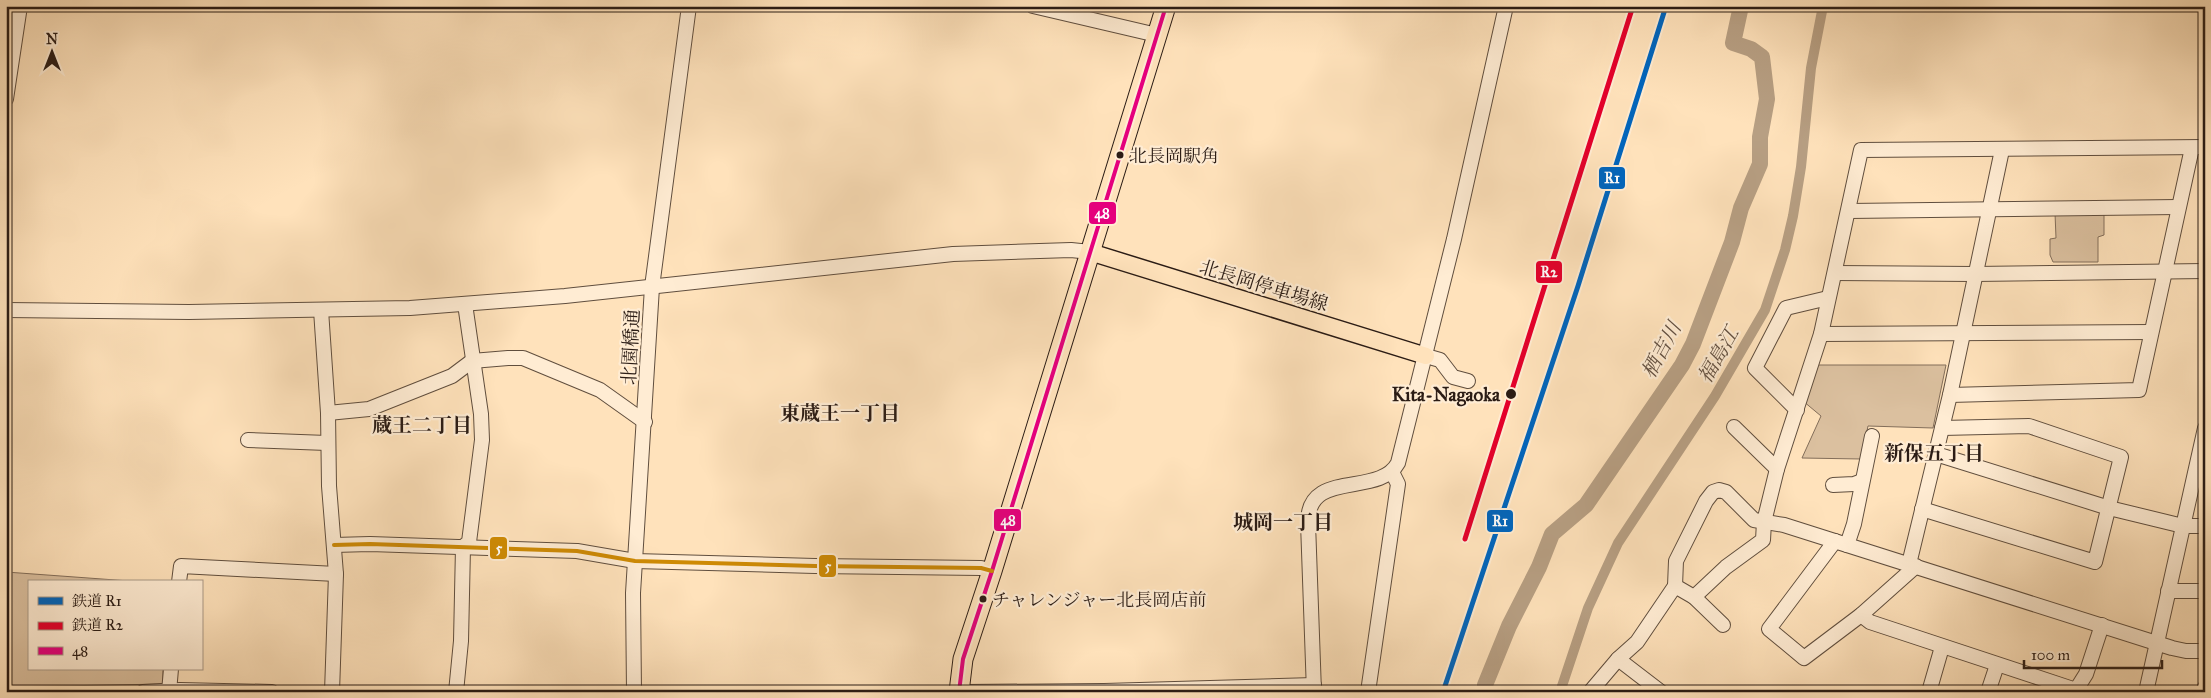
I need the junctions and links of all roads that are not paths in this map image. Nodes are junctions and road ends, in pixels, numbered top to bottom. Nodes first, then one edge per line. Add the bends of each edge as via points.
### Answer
1 (25, 6) edge
2 (689, 6) edge
3 (1033, 6) edge
4 (1166, 6) edge
5 (1506, 6) edge
6 (19, 13) edge
7 (1157, 35) junction
8 (6, 99) edge
9 (2198, 148) edge
10 (2002, 150) junction
11 (2178, 207) junction
12 (1989, 209) junction
13 (1848, 210) junction
14 (1090, 252) junction
15 (2205, 270) edge
16 (2164, 272) junction
17 (1835, 273) junction
18 (1974, 274) junction
19 (652, 287) junction
20 (1828, 298) junction
21 (465, 304) junction
22 (6, 310) edge
23 (321, 310) junction
24 (2151, 332) junction
25 (1962, 333) junction
26 (1821, 334) junction
27 (1426, 356) junction
28 (472, 361) junction
29 (1468, 381) dead end
30 (1950, 395) junction
31 (1796, 410) junction
32 (328, 413) junction
33 (645, 422) junction
34 (1734, 427) dead end
35 (1942, 428) junction
36 (2205, 428) edge
37 (1872, 436) dead end
38 (248, 440) dead end
39 (327, 443) junction
40 (1936, 454) junction
41 (1778, 469) junction
42 (1392, 472) junction
43 (1862, 482) junction
44 (1833, 484) dead end
45 (2109, 508) junction
46 (1922, 509) junction
47 (1764, 522) junction
48 (2183, 526) junction
49 (2205, 526) edge
50 (1841, 543) junction
51 (334, 545) junction
52 (463, 547) junction
53 (635, 561) junction
54 (1912, 565) junction
55 (992, 571) junction
56 (336, 574) junction
57 (179, 580) edge
58 (1675, 586) junction
59 (2168, 591) junction
60 (2205, 591) edge
61 (1694, 597) junction
62 (1861, 615) junction
63 (1723, 625) dead end
64 (2102, 625) junction
65 (2156, 642) junction
66 (1942, 647) junction
67 (2205, 652) edge
68 (1618, 659) junction
69 (1997, 665) junction
70 (171, 670) edge
71 (2205, 687) edge
72 (1314, 688) edge
73 (169, 691) edge
74 (1010, 691) edge
75 (2076, 691) edge
76 (143, 692) edge
77 (272, 692) edge
78 (332, 692) edge
79 (456, 692) edge
80 (634, 692) edge
81 (958, 692) edge
82 (965, 692) edge
83 (1368, 692) edge
84 (1590, 692) edge
85 (1661, 692) edge
86 (1929, 692) edge
87 (1988, 692) edge
88 (2146, 692) edge
89 (2203, 692) edge

1 - 6 street
2 - 19 street, 北園橋通
3 - 7 street
4 - 7 highway
5 - 27 street
6 - 8 street
7 - 14 highway
9 - 10 street
9 - 11 street
10 - 12 street
10 - 13 street via 1861,150
11 - 12 street
11 - 16 street
12 - 13 street
12 - 18 street
13 - 17 street
14 - 19 street via 952,254
14 - 27 main road, 北長岡停車場線
14 - 55 highway
15 - 16 street
16 - 18 street
16 - 24 street
17 - 18 street
17 - 20 street
18 - 25 street
19 - 21 street
19 - 33 street, 北園橋通
20 - 26 street
20 - 31 street via 1786,308 1755,368
21 - 23 street
21 - 28 street
22 - 23 street
23 - 32 street
24 - 25 street
24 - 30 street via 2139,390
25 - 26 street
25 - 30 street
26 - 31 street
27 - 29 street via 1440,360 1453,377
27 - 42 street via 1398,463
28 - 32 street via 452,376 369,409
28 - 33 street via 523,358 600,390
28 - 52 street via 482,440 470,542
30 - 35 street
31 - 41 street
32 - 39 street
33 - 53 street, 北園橋通
34 - 41 street
35 - 40 street
35 - 45 street via 2029,426 2121,457
36 - 48 street
37 - 43 street
38 - 39 street
39 - 51 street
40 - 45 street
40 - 46 street
41 - 47 street
42 - 72 street via 1377,479 1327,491 1311,504 1308,517
42 - 83 street via 1398,484
43 - 44 street
43 - 50 street via 1854,524
45 - 46 street via 2095,562
45 - 48 street
46 - 54 street
47 - 50 street via 1784,524
47 - 58 street via 1754,520 1726,492 1713,492 1676,562
47 - 61 street via 1763,540 1726,567
48 - 49 street
48 - 59 street
50 - 54 street
50 - 62 street via 1769,629 1804,658
51 - 52 street
51 - 56 street
52 - 53 street via 577,551
52 - 79 street via 461,641
53 - 55 street via 981,568
53 - 80 street, 北園橋通
54 - 62 street
54 - 64 street
55 - 81 highway via 963,659
56 - 57 street via 181,566
56 - 78 street
58 - 61 street
58 - 68 street via 1636,642
59 - 60 street
59 - 65 street
61 - 63 street
62 - 66 street via 1870,622
64 - 65 street
64 - 75 street via 2086,674
65 - 67 street via 2186,651
65 - 88 street
66 - 69 street
66 - 86 street
68 - 84 street
68 - 85 street
69 - 75 street
69 - 87 street
70 - 73 street
71 - 89 street
72 - 74 street
73 - 76 street
73 - 77 street
74 - 82 street

